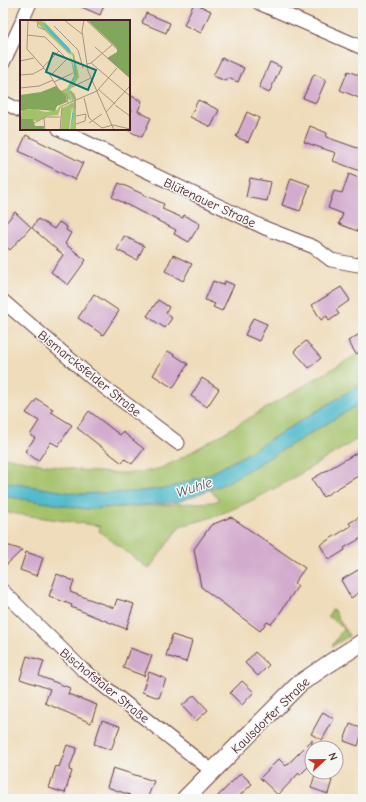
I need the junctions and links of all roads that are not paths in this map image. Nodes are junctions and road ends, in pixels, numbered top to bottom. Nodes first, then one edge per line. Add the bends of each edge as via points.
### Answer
1 (30, 3) edge
2 (258, 3) edge
3 (23, 20) edge
4 (20, 26) edge
5 (363, 48) edge
6 (3, 63) edge
7 (3, 102) edge
8 (20, 110) edge
9 (60, 130) edge
10 (363, 263) edge
11 (3, 301) edge
12 (178, 443) dead end
13 (3, 591) edge
14 (363, 642) edge
15 (212, 771) junction
16 (185, 799) edge

1 - 3 street
2 - 5 street
4 - 6 street
7 - 8 street
9 - 10 street, Blütenauer Straße via 258,225 314,247 331,260 358,265
11 - 12 street, Bismarcksfelder Straße via 92,378
13 - 15 street, Bischofstaler Straße via 82,669
14 - 15 main road, Kaulsdorfer Straße via 299,684
15 - 16 main road, Kaulsdorfer Straße

